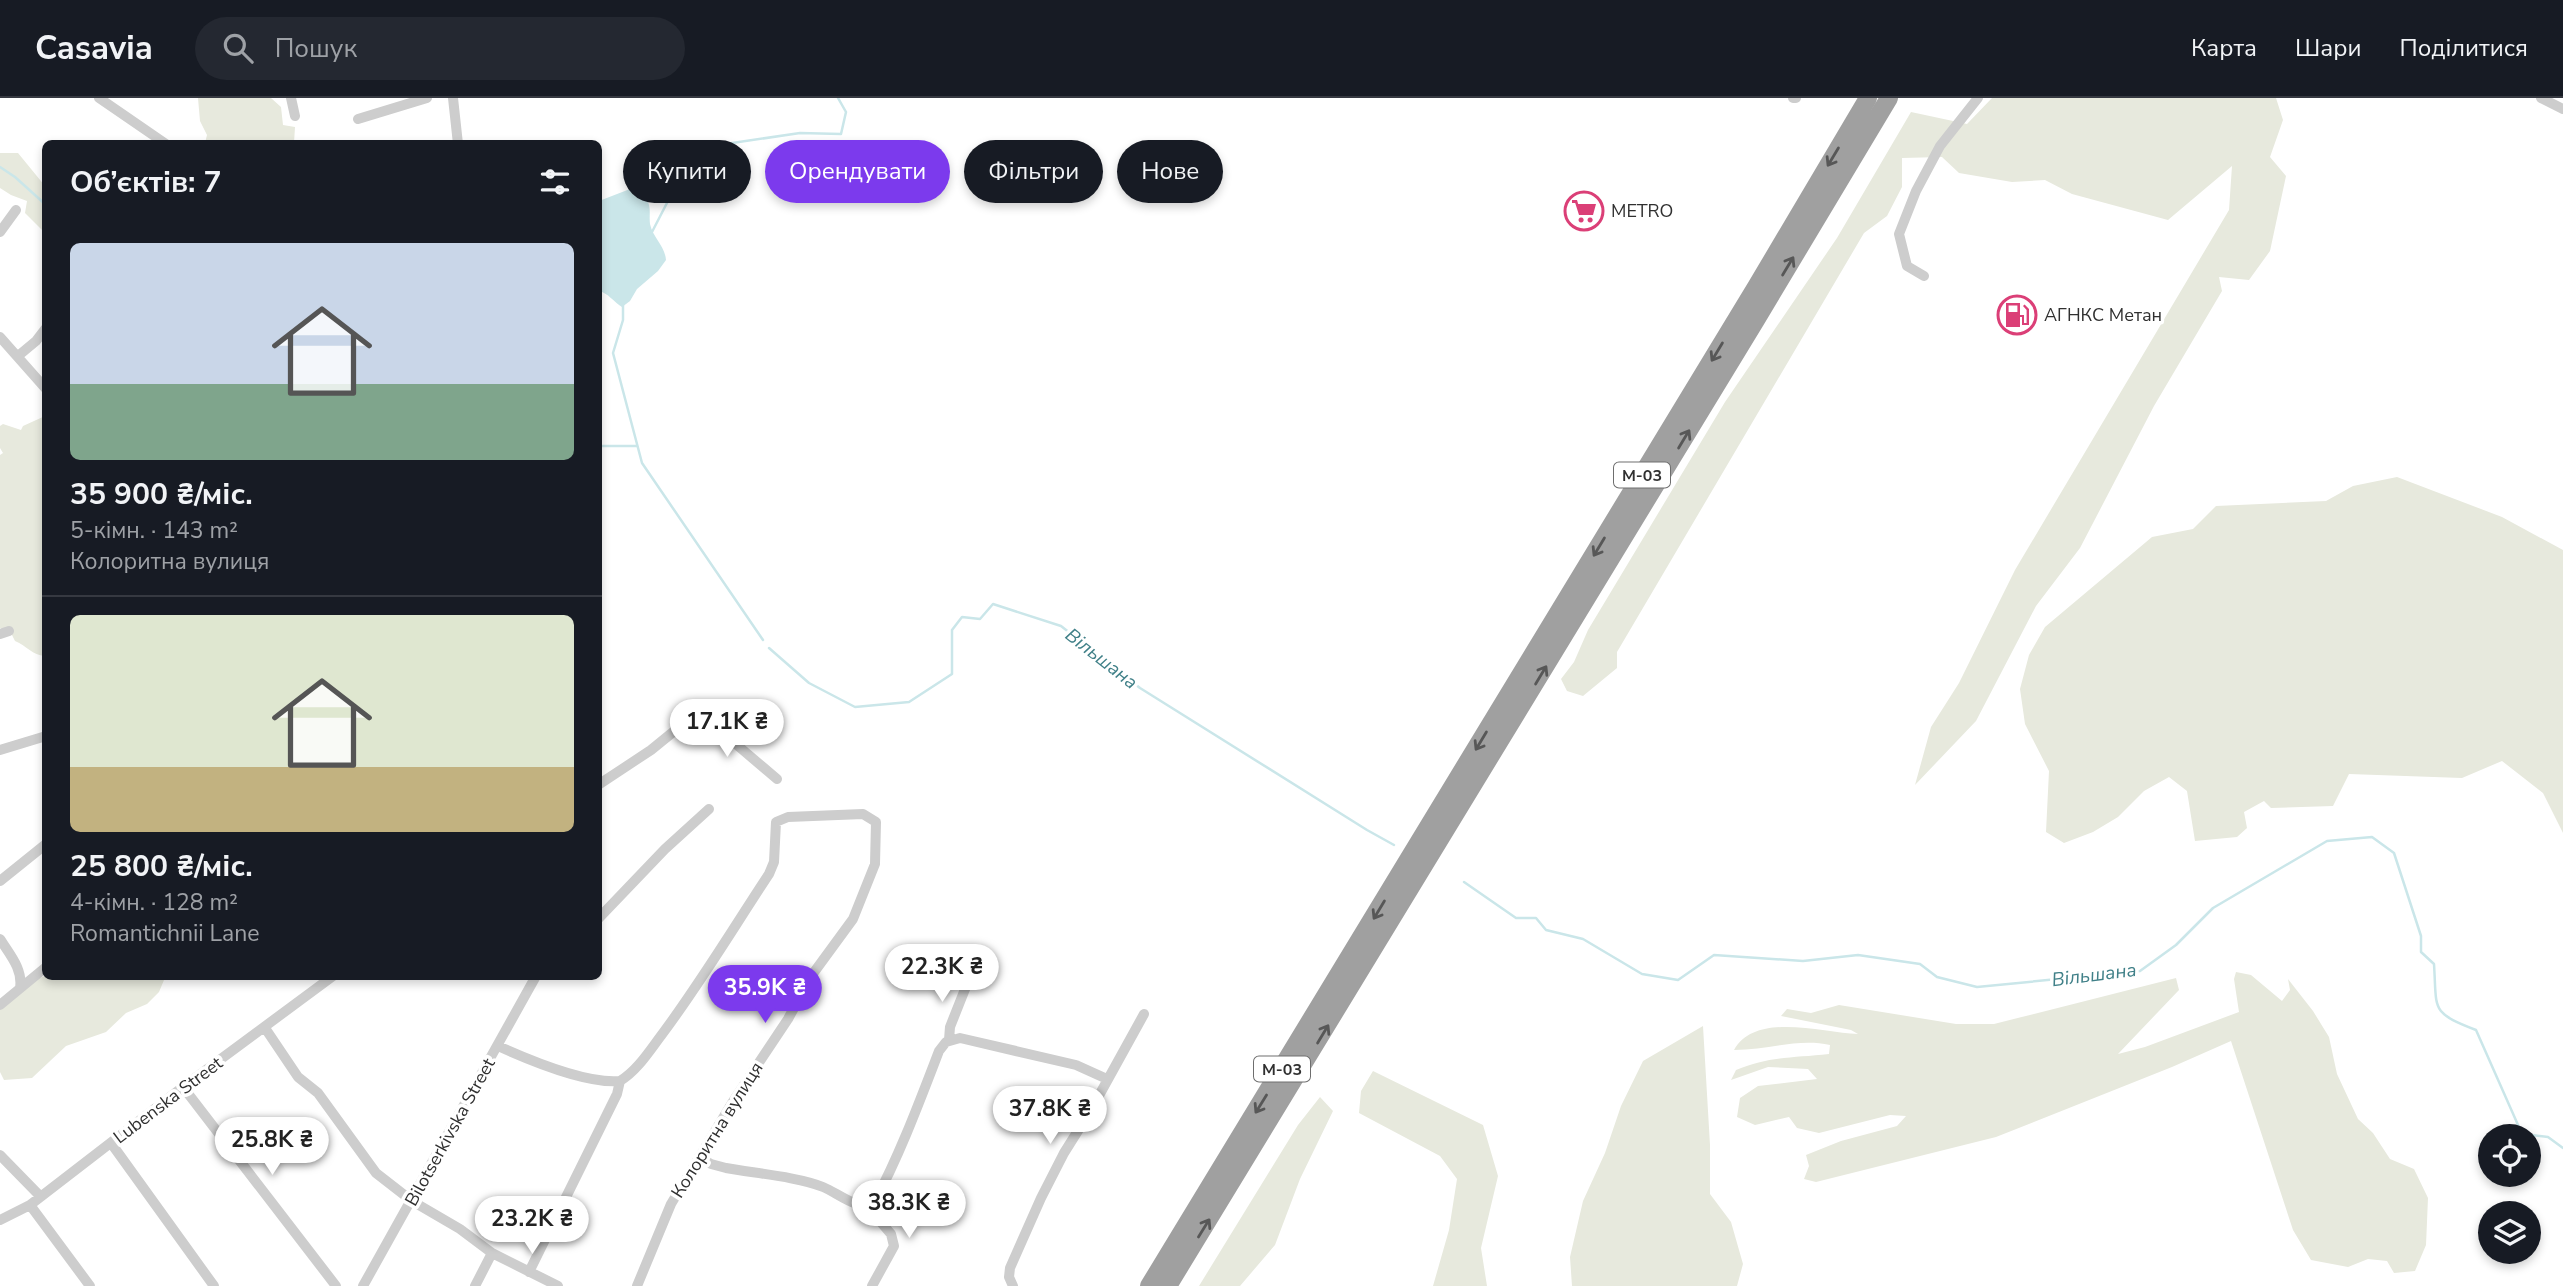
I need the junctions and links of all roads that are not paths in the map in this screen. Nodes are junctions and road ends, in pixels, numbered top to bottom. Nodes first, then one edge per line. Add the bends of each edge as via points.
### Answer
1 (99, 98) edge
2 (291, 98) edge
3 (427, 98) edge
4 (453, 98) edge
5 (1868, 98) edge
6 (1889, 98) edge
7 (1978, 98) edge
8 (2542, 98) edge
9 (2558, 104) edge
10 (295, 116) dead end
11 (358, 119) dead end
12 (160, 140) edge
13 (458, 140) edge
14 (16, 210) dead end
15 (0, 232) edge
16 (1924, 276) dead end
17 (42, 333) edge
18 (0, 337) edge
19 (18, 356) junction
20 (42, 384) edge
21 (42, 737) edge
22 (0, 750) edge
23 (777, 779) dead end
24 (602, 782) edge
25 (709, 809) dead end
26 (42, 847) edge
27 (0, 881) edge
28 (602, 915) edge
29 (0, 939) edge
30 (42, 970) edge
31 (971, 974) dead end
32 (328, 980) edge
33 (534, 980) edge
34 (20, 988) junction
35 (0, 1005) edge
36 (1144, 1014) dead end
37 (265, 1028) junction
38 (949, 1040) junction
39 (498, 1046) junction
40 (1107, 1079) junction
41 (620, 1081) junction
42 (183, 1087) junction
43 (111, 1143) junction
44 (0, 1155) edge
45 (699, 1157) junction
46 (40, 1196) junction
47 (412, 1201) junction
48 (30, 1205) junction
49 (867, 1206) junction
50 (0, 1220) edge
51 (492, 1253) junction
52 (529, 1272) junction
53 (90, 1286) edge
54 (214, 1286) edge
55 (336, 1286) edge
56 (363, 1286) edge
57 (475, 1286) edge
58 (558, 1286) edge
59 (637, 1286) edge
60 (873, 1286) edge
61 (1013, 1286) edge
62 (1149, 1286) edge
63 (1168, 1286) edge

1 - 12 street
2 - 10 street
3 - 11 street
4 - 13 street
5 -> 62 highway, М-03
63 -> 6 highway, М-03
7 - 16 street via 1940,146 1899,234 1907,266
8 - 9 street
14 - 15 street
17 - 19 street
18 - 19 street
19 - 20 street
21 - 22 street
23 - 24 street via 710,722 694,715
25 - 28 street
26 - 27 street
29 - 34 street via 22,978
30 - 34 street
31 - 38 street
32 - 37 street, Lubenska Street
33 - 39 street, Bilotserkivska Street
34 - 35 street
36 - 40 street
37 - 42 street, Lubenska Street
37 - 47 street via 298,1077 318,1093 376,1173
38 - 40 street via 960,1038 1076,1065
38 - 49 street via 939,1051 890,1172 874,1203
39 - 41 street via 540,1064 598,1080
39 - 47 street, Bilotserkivska Street
40 - 61 street via 1041,1198 1010,1268
41 - 45 street, Колоритна вулиця via 639,1065 684,1004 769,874 774,862 775,822 788,817 863,814 876,822 875,864 853,919 812,975
41 - 52 street
42 - 43 street, Lubenska Street
42 - 55 street
43 - 46 street, Lubenska Street
43 - 54 street
44 - 46 street
45 - 49 street via 726,1168 819,1185
45 - 59 street, Колоритна вулиця via 671,1204
46 - 48 street, Lubenska Street
47 - 51 street
47 - 56 street, Bilotserkivska Street
48 - 50 street, Lubenska Street
48 - 53 street
49 - 60 street via 891,1234 894,1246
51 - 52 street
51 - 57 street
52 - 58 street

